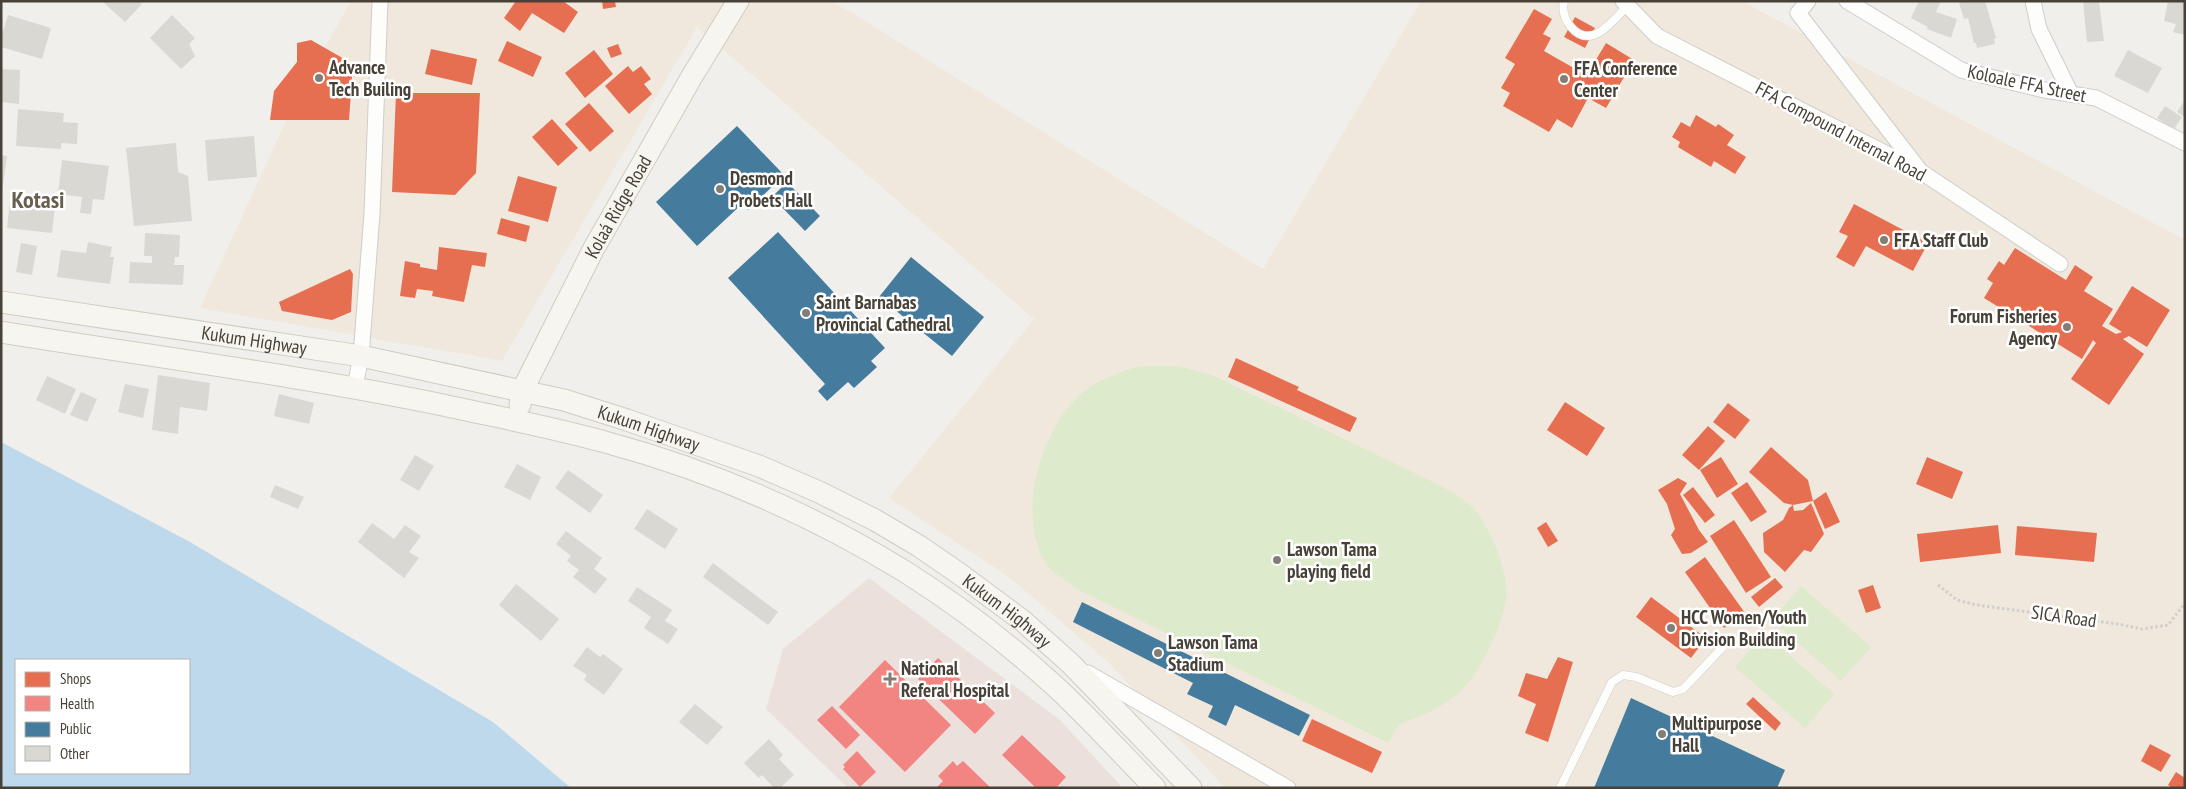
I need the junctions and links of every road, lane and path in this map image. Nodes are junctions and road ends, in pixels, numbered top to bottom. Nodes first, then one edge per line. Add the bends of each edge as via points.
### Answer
1 (380, 1) edge
2 (738, 1) edge
3 (1564, 1) edge
4 (1808, 1) edge
5 (1847, 1) edge
6 (2033, 1) edge
7 (1625, 4) edge
8 (2071, 94) junction
9 (2185, 144) edge
10 (1920, 171) junction
11 (2060, 264) dead end
12 (1, 302) edge
13 (1, 332) edge
14 (361, 356) junction
15 (355, 388) junction
16 (522, 391) junction
17 (517, 421) junction
18 (1938, 585) dead end
19 (2185, 603) edge
20 (1722, 648) dead end
21 (1071, 664) junction
22 (1154, 788) edge
23 (1191, 788) edge
24 (1288, 788) edge
25 (1560, 788) edge

1 - 14 street via 372,214
2 - 16 main road, Kolaá Ridge Road via 593,250
3 - 7 lane via 1563,10 1568,24 1587,36 1600,32
4 - 10 street via 1798,14
5 - 8 street, Koloale FFA Street via 1961,70
6 - 8 street via 2039,29
7 - 10 street, FFA Compound Internal Road via 1657,36
8 - 9 street, Koloale FFA Street via 2096,98
10 - 11 street, FFA Compound Internal Road
12 - 14 main road, Kukum Highway
13 - 15 main road, Kukum Highway
14 - 15 street
14 - 16 main road, Kukum Highway
15 - 17 main road, Kukum Highway
16 - 17 main road, Kolaá Ridge Road
16 - 21 main road, Kukum Highway via 564,400 707,446 819,492 875,520 947,565 1023,621
17 - 22 main road, Kukum Highway via 603,441 741,488 807,518 902,570 988,632 1057,688
18 - 19 path, SICA Road via 1957,600 2142,629 2168,626
20 - 25 lane via 1683,689 1673,692 1623,675 1612,682
21 - 23 main road, Kukum Highway
21 - 24 street

